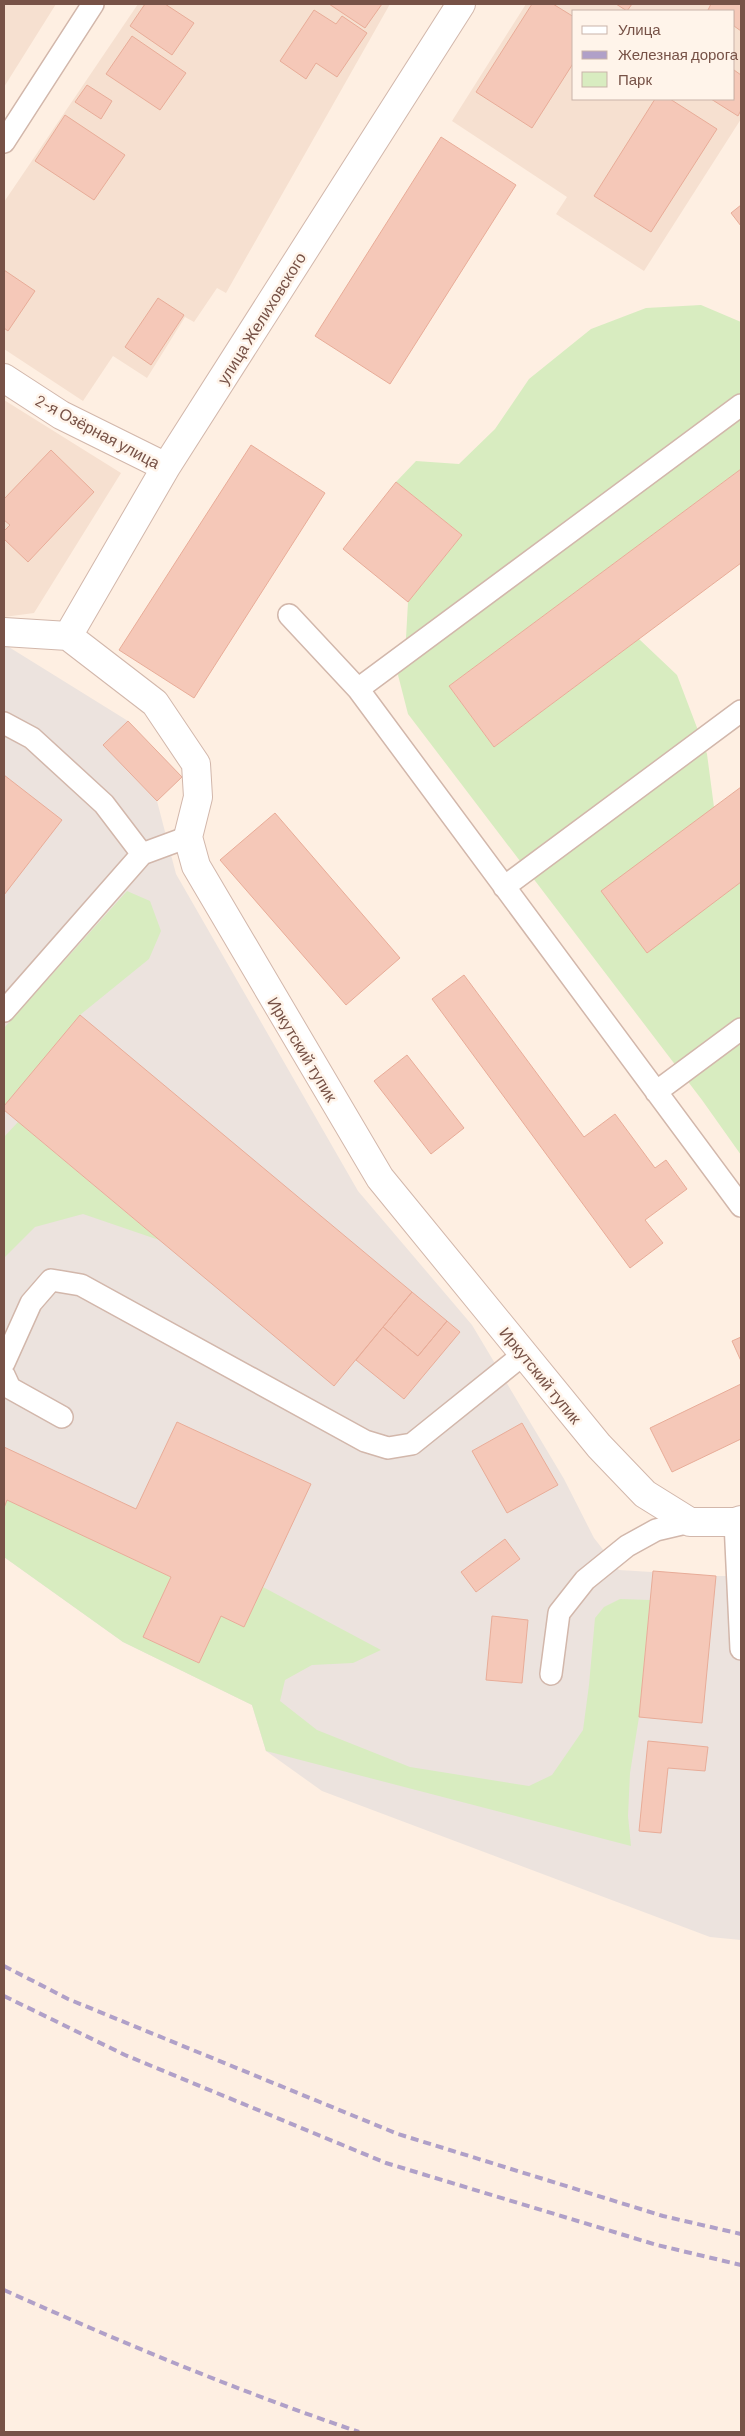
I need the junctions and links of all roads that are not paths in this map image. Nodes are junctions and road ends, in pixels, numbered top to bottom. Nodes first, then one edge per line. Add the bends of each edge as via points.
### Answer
1 (93, 4) edge
2 (461, 4) edge
3 (4, 142) edge
4 (4, 378) edge
5 (741, 405) edge
6 (166, 467) junction
7 (289, 615) dead end
8 (4, 632) edge
9 (68, 636) junction
10 (358, 689) junction
11 (741, 711) edge
12 (4, 723) edge
13 (188, 836) junction
14 (142, 854) junction
15 (504, 887) junction
16 (4, 1011) edge
17 (741, 1029) edge
18 (656, 1092) junction
19 (741, 1206) edge
20 (524, 1354) junction
21 (4, 1363) edge
22 (4, 1375) edge
23 (62, 1417) dead end
24 (738, 1521) edge
25 (690, 1522) junction
26 (741, 1649) edge
27 (551, 1674) dead end

1 - 3 lane
2 - 6 street, улица Желиховского
4 - 6 street, 2-я Озёрная улица via 61,416
5 - 10 lane
6 - 9 street, улица Желиховского
7 - 10 lane
8 - 9 street
9 - 13 street, Иркутский тупик via 155,703 196,764 198,797
10 - 15 lane
11 - 15 lane
12 - 14 lane via 32,738 104,804
13 - 14 lane
13 - 20 street, Иркутский тупик via 196,866 380,1178
14 - 16 lane
15 - 18 lane
17 - 18 lane
18 - 19 lane
20 - 21 lane via 412,1444 388,1448 365,1441 81,1285 51,1280 30,1303
20 - 25 street, Иркутский тупик via 599,1446 646,1494
22 - 23 lane via 10,1388
24 - 25 street
24 - 26 lane
25 - 27 lane via 656,1530 627,1546 585,1580 559,1613

